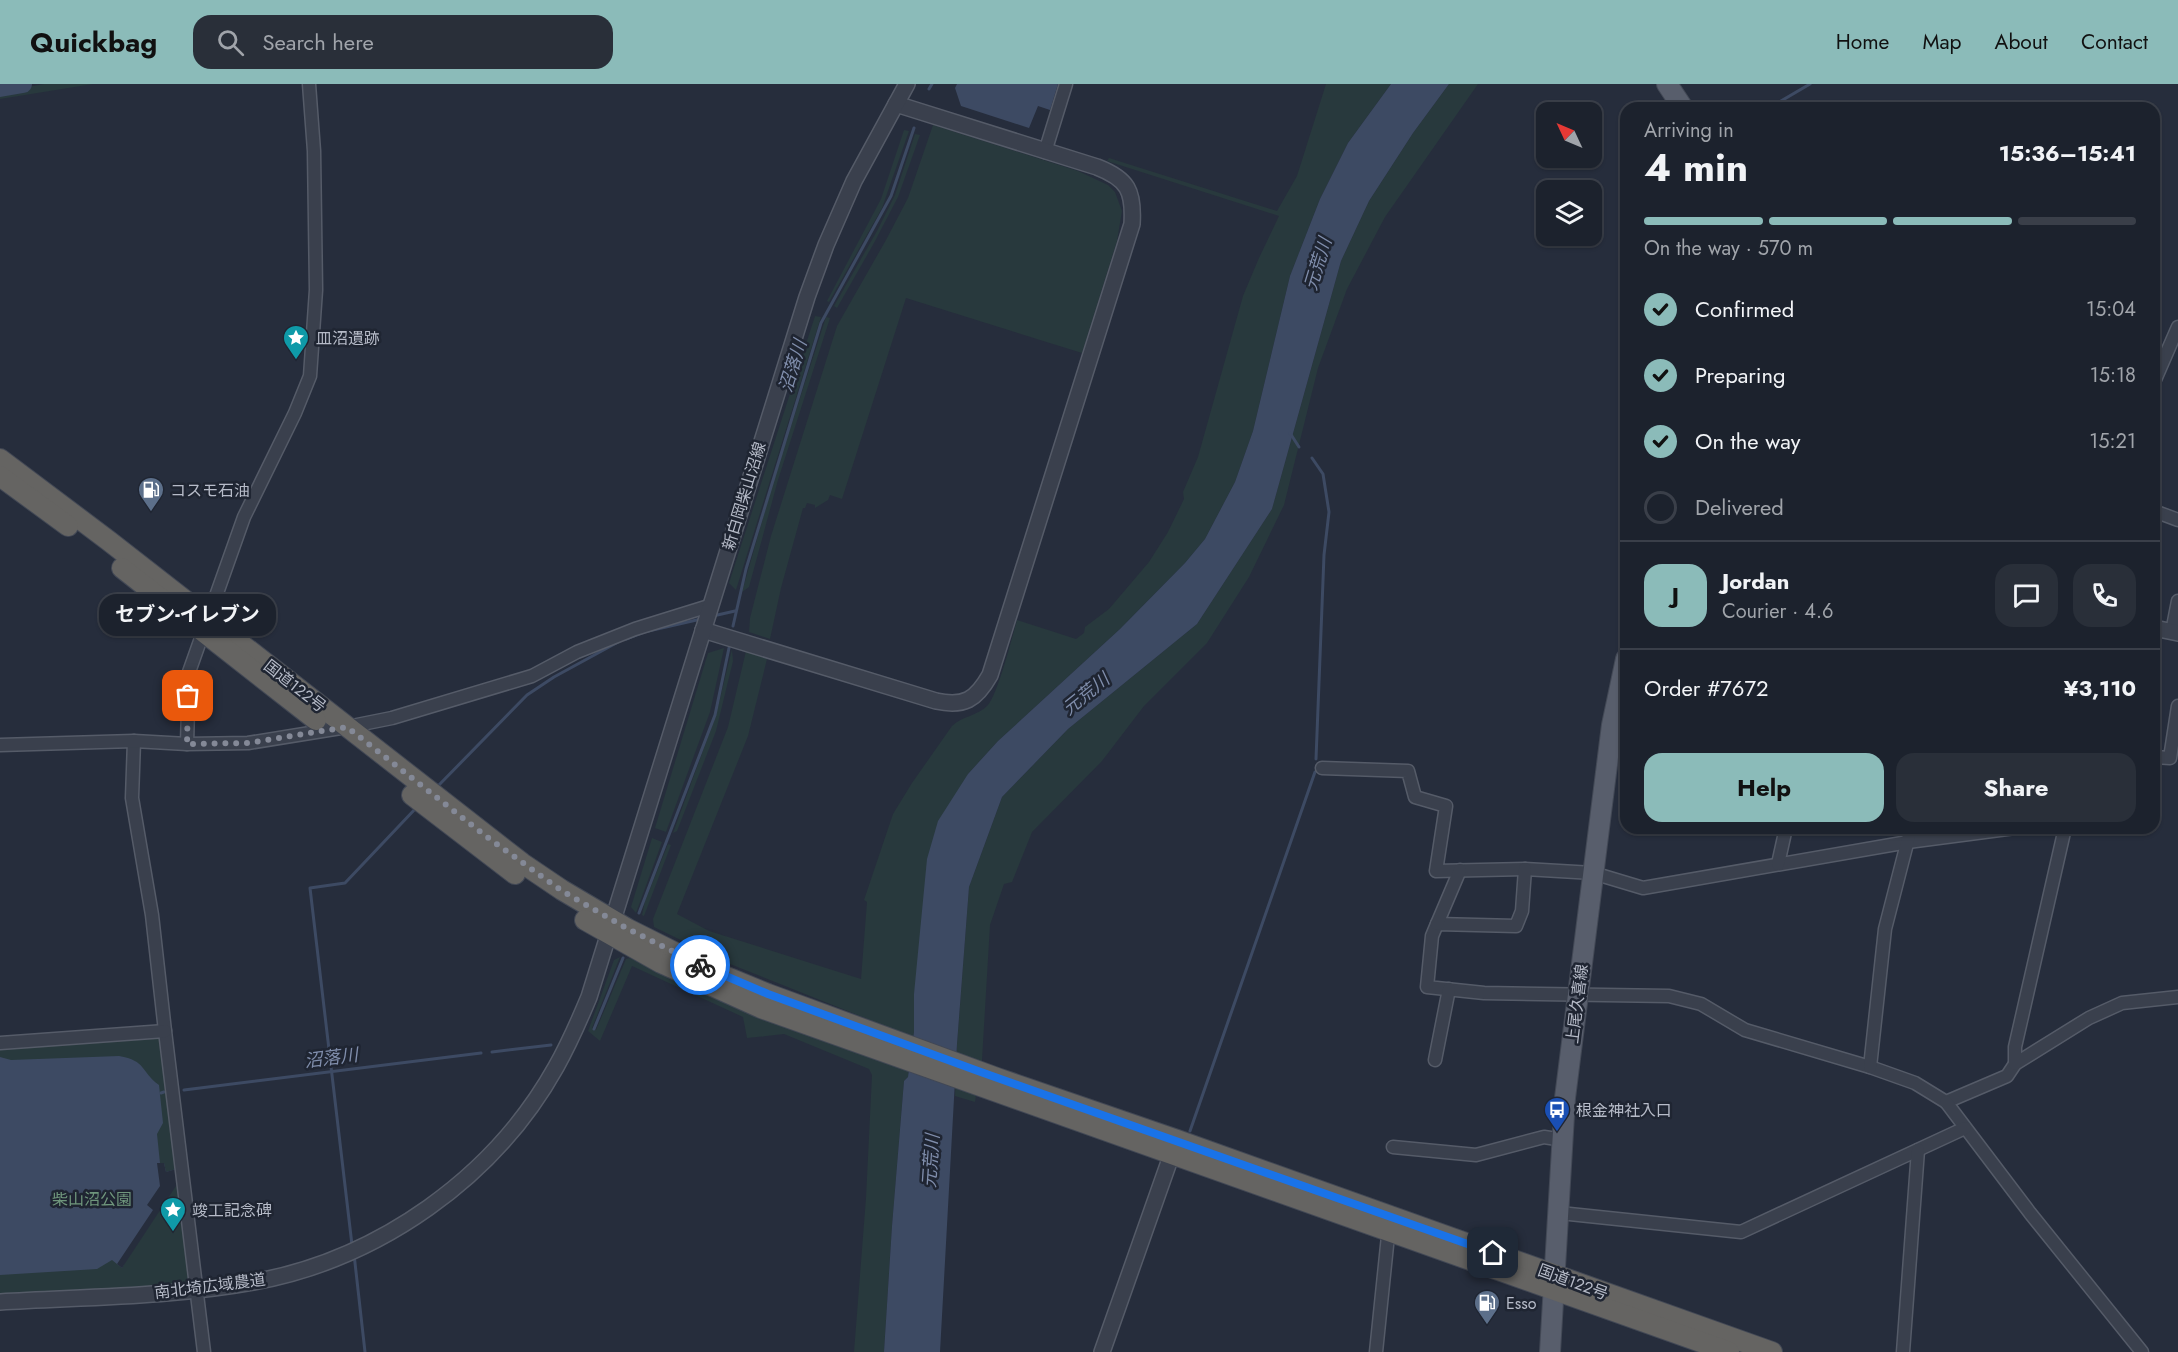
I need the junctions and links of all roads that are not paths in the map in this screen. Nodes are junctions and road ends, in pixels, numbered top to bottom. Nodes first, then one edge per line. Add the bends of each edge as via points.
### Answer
1 (309, 84) edge
2 (907, 84) edge
3 (1066, 84) edge
4 (1667, 84) edge
5 (1679, 102) edge
6 (896, 104) junction
7 (1045, 152) junction
8 (2178, 327) edge
9 (2160, 368) edge
10 (0, 459) edge
11 (0, 476) edge
12 (2160, 513) edge
13 (2178, 520) edge
14 (2178, 601) edge
15 (709, 606) junction
16 (205, 625) junction
17 (2160, 629) edge
18 (703, 630) junction
19 (2175, 632) edge
20 (1620, 687) edge
21 (2178, 706) edge
22 (338, 728) junction
23 (134, 741) junction
24 (187, 744) junction
25 (0, 745) edge
26 (2160, 757) edge
27 (1322, 768) dead end
28 (1785, 834) edge
29 (1910, 834) edge
30 (1969, 834) edge
31 (2064, 834) edge
32 (1908, 842) junction
33 (1778, 864) junction
34 (1525, 869) junction
35 (1460, 870) junction
36 (1593, 873) junction
37 (1437, 924) junction
38 (610, 927) junction
39 (1449, 989) junction
40 (1578, 995) junction
41 (2178, 997) edge
42 (165, 1031) junction
43 (0, 1043) edge
44 (1435, 1060) dead end
45 (2015, 1064) junction
46 (1870, 1067) junction
47 (1946, 1102) junction
48 (1965, 1128) junction
49 (1563, 1140) junction
50 (1174, 1147) junction
51 (1393, 1147) dead end
52 (1918, 1150) junction
53 (1560, 1213) junction
54 (1389, 1224) junction
55 (1556, 1283) junction
56 (197, 1290) junction
57 (0, 1302) edge
58 (204, 1352) edge
59 (1102, 1352) edge
60 (1376, 1352) edge
61 (1550, 1352) edge
62 (1729, 1352) edge
63 (1772, 1352) edge
64 (1903, 1352) edge
65 (2142, 1352) edge

1 - 16 street via 316,290 310,376 244,518
2 - 6 street, 新白岡柴山沼線
3 - 7 street
4 - 5 main road
6 - 7 street
6 - 15 street, 新白岡柴山沼線 via 825,245
7 - 18 street via 1115,174 1131,194 1132,224 984,687 967,702 936,702
8 - 9 street
10 - 16 highway, 国道122号
11 - 16 highway, 国道122号
12 - 13 street
14 - 19 street
15 - 18 street, 新白岡柴山沼線
15 - 22 street via 635,629 577,652 532,676 392,718
16 - 22 highway, 国道122号
16 - 24 street via 189,672
17 - 19 street
18 - 38 street, 新白岡柴山沼線
20 - 36 main road, 上尾久喜線
21 - 26 street via 2170,758
22 - 24 street via 248,743
22 - 38 highway, 国道122号 via 478,848 555,901
23 - 24 street
23 - 25 street
23 - 42 street via 132,798 152,915
27 - 35 street via 1408,771 1415,797 1446,806 1436,871
28 - 33 street
29 - 32 street
30 - 32 street
31 - 45 street via 2015,1047
32 - 33 street
32 - 46 street via 1885,929
33 - 36 street via 1643,888
34 - 35 street
34 - 36 street
34 - 37 street via 1522,911 1516,926
35 - 37 street
36 - 40 main road, 上尾久喜線
37 - 39 street via 1432,936 1427,987
38 - 50 highway, 国道122号 via 661,963 750,1003 882,1043
38 - 56 street, 南北埼広域農道 via 588,997 556,1068 510,1133 466,1178 393,1231 343,1255 276,1277
39 - 40 street
39 - 44 street
40 - 46 street via 1669,996 1701,1004 1745,1030
40 - 49 main road, 上尾久喜線
41 - 45 street via 2122,1003 2089,1018
42 - 43 street
42 - 56 street
45 - 47 street via 2007,1076
46 - 47 street via 1915,1083
47 - 48 street
48 - 52 street
48 - 65 street
49 - 51 street via 1544,1137 1476,1155
49 - 53 main road, 上尾久喜線
50 - 54 highway, 国道122号
50 - 59 street
52 - 53 street via 1741,1232
52 - 64 street
53 - 55 main road, 上尾久喜線
54 - 55 highway, 国道122号
54 - 60 street
55 - 61 main road, 上尾久喜線
55 - 62 highway, 国道122号
55 - 63 highway, 国道122号
56 - 57 street, 南北埼広域農道
56 - 58 street

